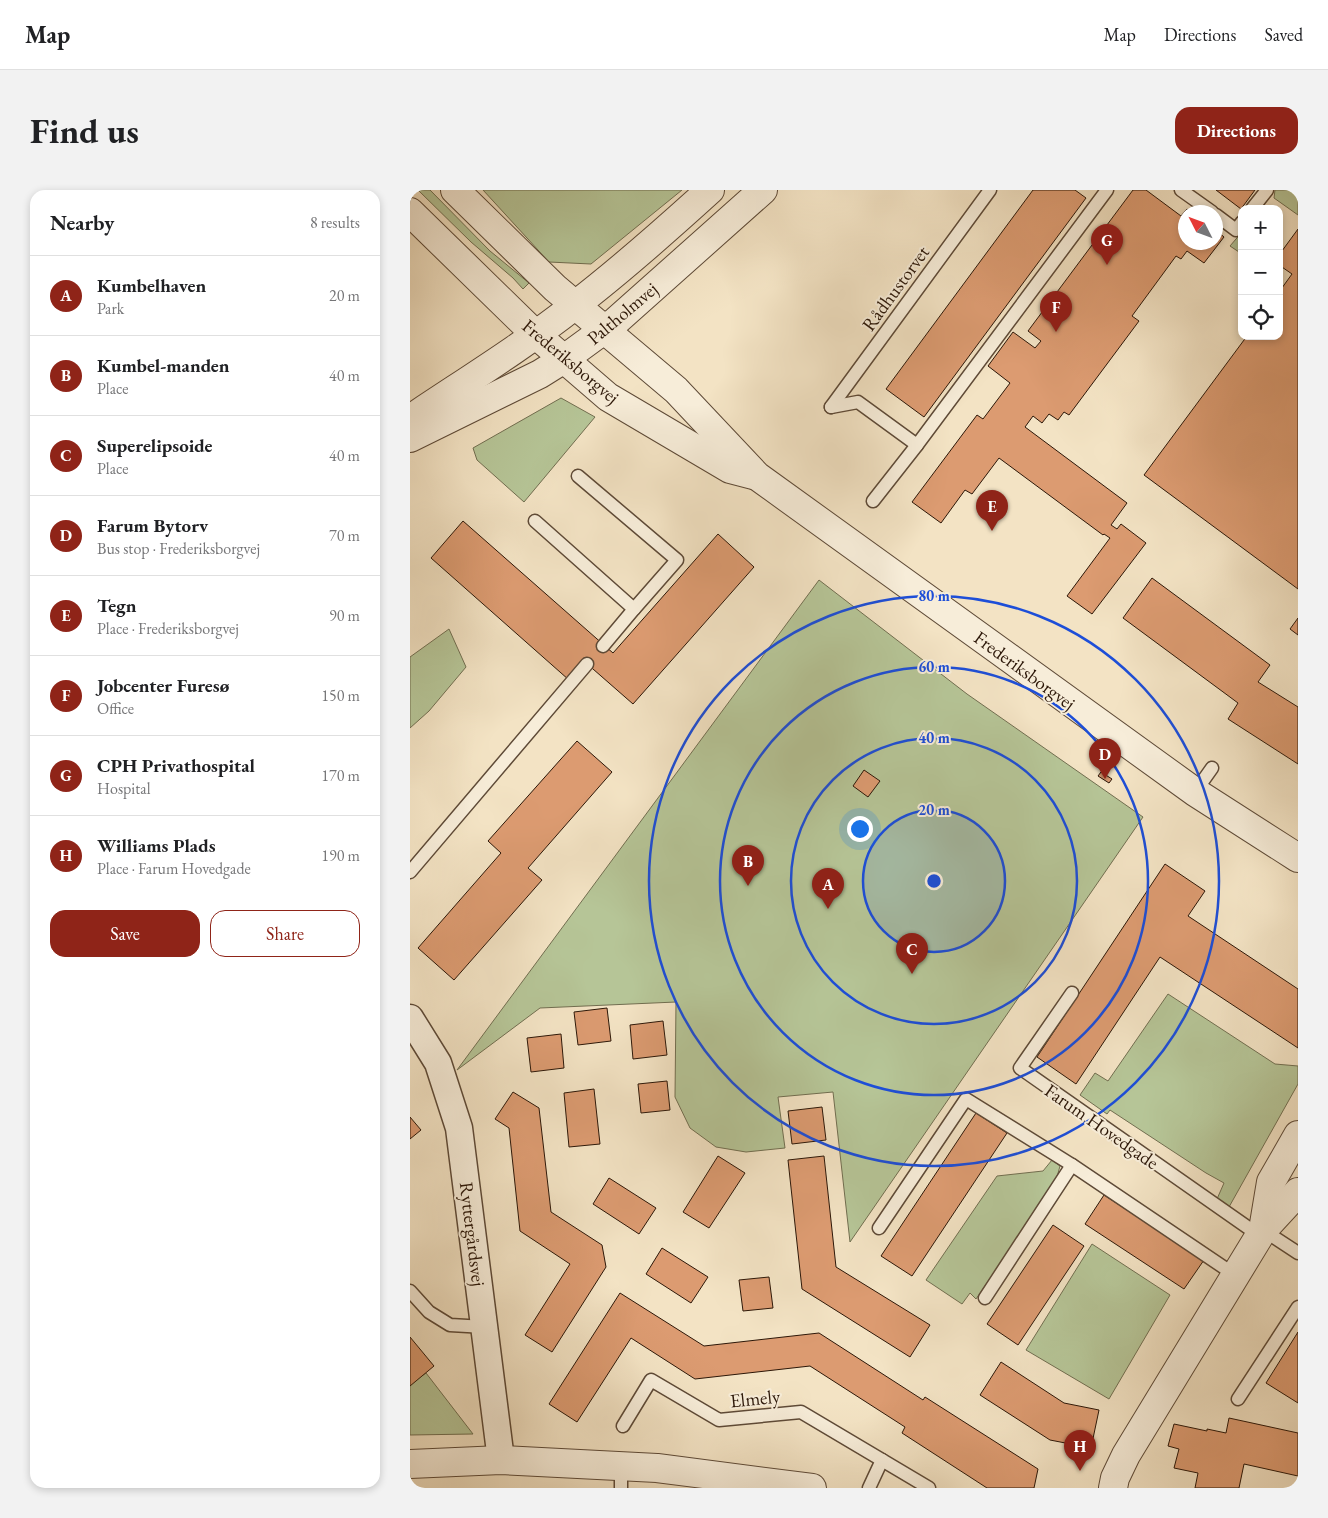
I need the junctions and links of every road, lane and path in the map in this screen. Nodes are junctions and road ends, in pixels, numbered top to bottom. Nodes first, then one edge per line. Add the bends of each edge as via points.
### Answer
1 (455, 190) edge
2 (710, 190) edge
3 (763, 190) edge
4 (990, 190) edge
5 (1106, 190) edge
6 (1181, 190) edge
7 (1266, 190) edge
8 (1202, 205) edge
9 (1255, 205) edge
10 (410, 212) edge
11 (1223, 220) edge
12 (1238, 227) edge
13 (575, 306) junction
14 (604, 330) junction
15 (535, 334) junction
16 (564, 359) junction
17 (410, 418) edge
18 (410, 438) edge
19 (917, 445) junction
20 (578, 476) dead end
21 (756, 476) junction
22 (873, 501) dead end
23 (535, 521) dead end
24 (634, 609) junction
25 (603, 646) dead end
26 (587, 664) dead end
27 (1212, 768) dead end
28 (1195, 792) junction
29 (1298, 858) edge
30 (410, 872) edge
31 (1072, 993) dead end
32 (410, 1018) edge
33 (1298, 1135) edge
34 (1072, 1166) junction
35 (1298, 1192) edge
36 (879, 1228) dead end
37 (1261, 1233) junction
38 (1298, 1253) edge
39 (1235, 1274) junction
40 (410, 1291) edge
41 (985, 1298) dead end
42 (1298, 1307) edge
43 (485, 1327) junction
44 (1238, 1398) dead end
45 (623, 1426) dead end
46 (501, 1460) junction
47 (882, 1460) junction
48 (410, 1464) edge
49 (621, 1477) edge
50 (809, 1488) edge
51 (869, 1488) edge
52 (929, 1488) edge
53 (1113, 1488) edge

1 - 13 street, Frederiksborgvej
2 - 13 street, Paltholmvej
3 - 14 street, Paltholmvej
4 - 19 lane, Rådhustorvet via 831,407 858,402
5 - 19 lane
6 - 8 lane
7 - 9 lane
10 - 15 street, Frederiksborgvej
11 - 12 lane via 1236,230
13 - 14 street, Frederiksborgvej
13 - 15 street, Paltholmvej
14 - 16 street, Paltholmvej
14 - 21 street, Frederiksborgvej via 676,390
15 - 16 street, Frederiksborgvej
15 - 17 street, Paltholmvej
16 - 18 street, Paltholmvej
16 - 21 street, Frederiksborgvej via 608,396 730,469
19 - 22 lane
20 - 24 lane via 677,560
21 - 28 street, Frederiksborgvej
23 - 24 lane
24 - 25 lane
26 - 30 lane
27 - 28 lane
28 - 29 street, Frederiksborgvej
31 - 37 lane, Farum Hovedgade via 1020,1068
32 - 43 street, Ryttergårdsvej via 438,1063 460,1128
33 - 37 street via 1271,1182
34 - 36 lane via 966,1099
34 - 39 lane
34 - 41 lane
35 - 37 street
37 - 38 lane
37 - 39 street
39 - 53 street via 1126,1455
40 - 43 lane via 429,1312 450,1324
42 - 44 lane
43 - 46 street, Ryttergårdsvej
45 - 47 lane, Elmely via 651,1380 719,1420 801,1412
46 - 48 street
46 - 49 street
47 - 51 lane
47 - 52 lane
49 - 50 street via 657,1468

